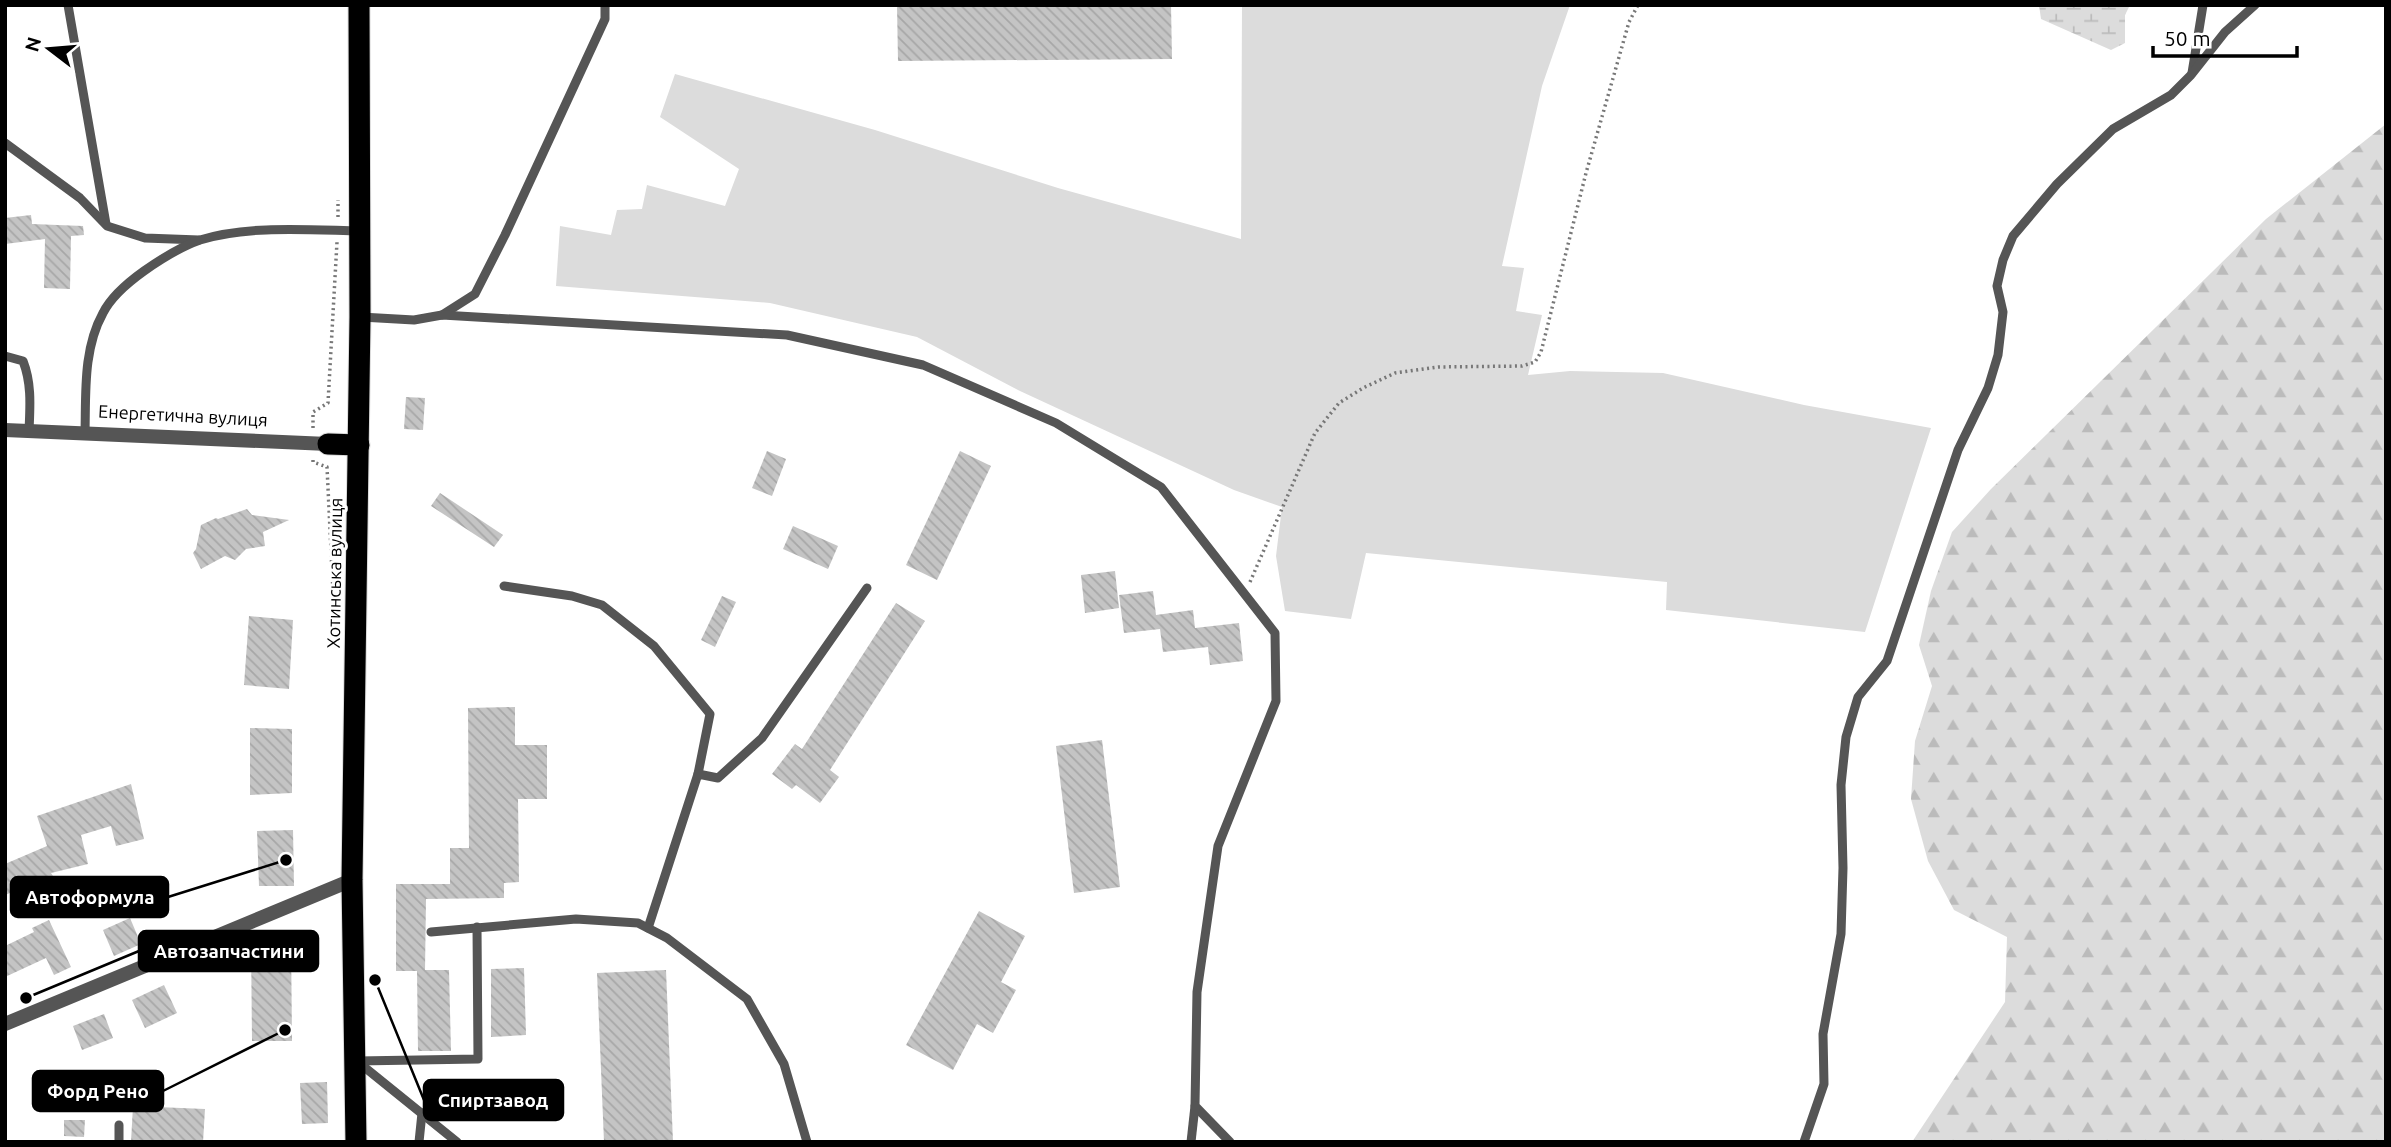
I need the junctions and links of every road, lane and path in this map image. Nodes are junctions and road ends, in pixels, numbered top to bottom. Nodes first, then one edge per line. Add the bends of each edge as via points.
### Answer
1 (68, 5) edge
2 (359, 5) edge
3 (605, 5) edge
4 (1637, 5) edge
5 (2203, 5) edge
6 (2255, 5) edge
7 (2192, 75) junction
8 (5, 144) edge
9 (338, 191) dead end
10 (107, 226) junction
11 (338, 230) junction
12 (360, 231) junction
13 (200, 240) junction
14 (442, 315) junction
15 (360, 317) junction
16 (5, 356) edge
17 (5, 430) edge
18 (29, 431) junction
19 (85, 433) junction
20 (321, 444) junction
21 (359, 445) junction
22 (504, 586) dead end
23 (867, 588) dead end
24 (1245, 593) junction
25 (334, 619) dead end
26 (698, 774) junction
27 (352, 880) junction
28 (477, 927) junction
29 (648, 928) junction
30 (431, 932) dead end
31 (5, 1024) edge
32 (357, 1061) junction
33 (1195, 1106) junction
34 (422, 1113) junction
35 (119, 1125) dead end
36 (119, 1142) edge
37 (356, 1142) edge
38 (419, 1142) edge
39 (457, 1142) edge
40 (807, 1142) edge
41 (1191, 1142) edge
42 (1230, 1142) edge
43 (1804, 1142) edge

1 - 10 lane
2 - 12 highway, Хотинська вулиця
3 - 14 lane via 605,19 475,294
4 - 24 path via 1535,362 1395,373 1339,403 1315,433
5 - 7 lane
6 - 7 lane via 2225,32
7 - 43 lane via 2171,96 2113,129 2013,236 2003,260 1997,286 2003,312 1998,355 1988,388 1958,450 1887,661 1858,697 1846,737 1841,785 1841,934 1823,1034 1824,1084
8 - 10 lane via 80,198
9 - 11 path
10 - 13 lane via 145,238
11 - 12 lane
11 - 13 lane via 244,232
11 - 20 path via 328,403 313,412
12 - 15 highway, Хотинська вулиця
13 - 19 lane via 164,257 131,281 103,312 88,357
14 - 15 lane via 414,320
14 - 24 lane via 787,335 923,365 1056,423 1161,487
15 - 21 highway, Хотинська вулиця
16 - 18 lane via 23,360 28,373
17 - 18 street, Енергетична вулиця
18 - 19 street, Енергетична вулиця
19 - 20 street, Енергетична вулиця
20 - 21 highway, Енергетична вулиця
20 - 25 path via 313,463 327,467
21 - 27 highway, Хотинська вулиця
22 - 26 lane via 602,605 654,646 710,714
23 - 26 lane via 762,738 718,778
24 - 33 lane via 1275,633 1276,701 1218,846 1197,992
26 - 29 lane
27 - 31 street
27 - 32 highway, Хотинська вулиця
28 - 29 lane via 576,919 638,923
28 - 30 lane
28 - 32 lane via 478,1059
29 - 40 lane via 747,999 784,1064
32 - 34 lane
32 - 37 highway, Хотинська вулиця
33 - 41 lane
33 - 42 lane
34 - 38 lane
34 - 39 lane
35 - 36 lane

